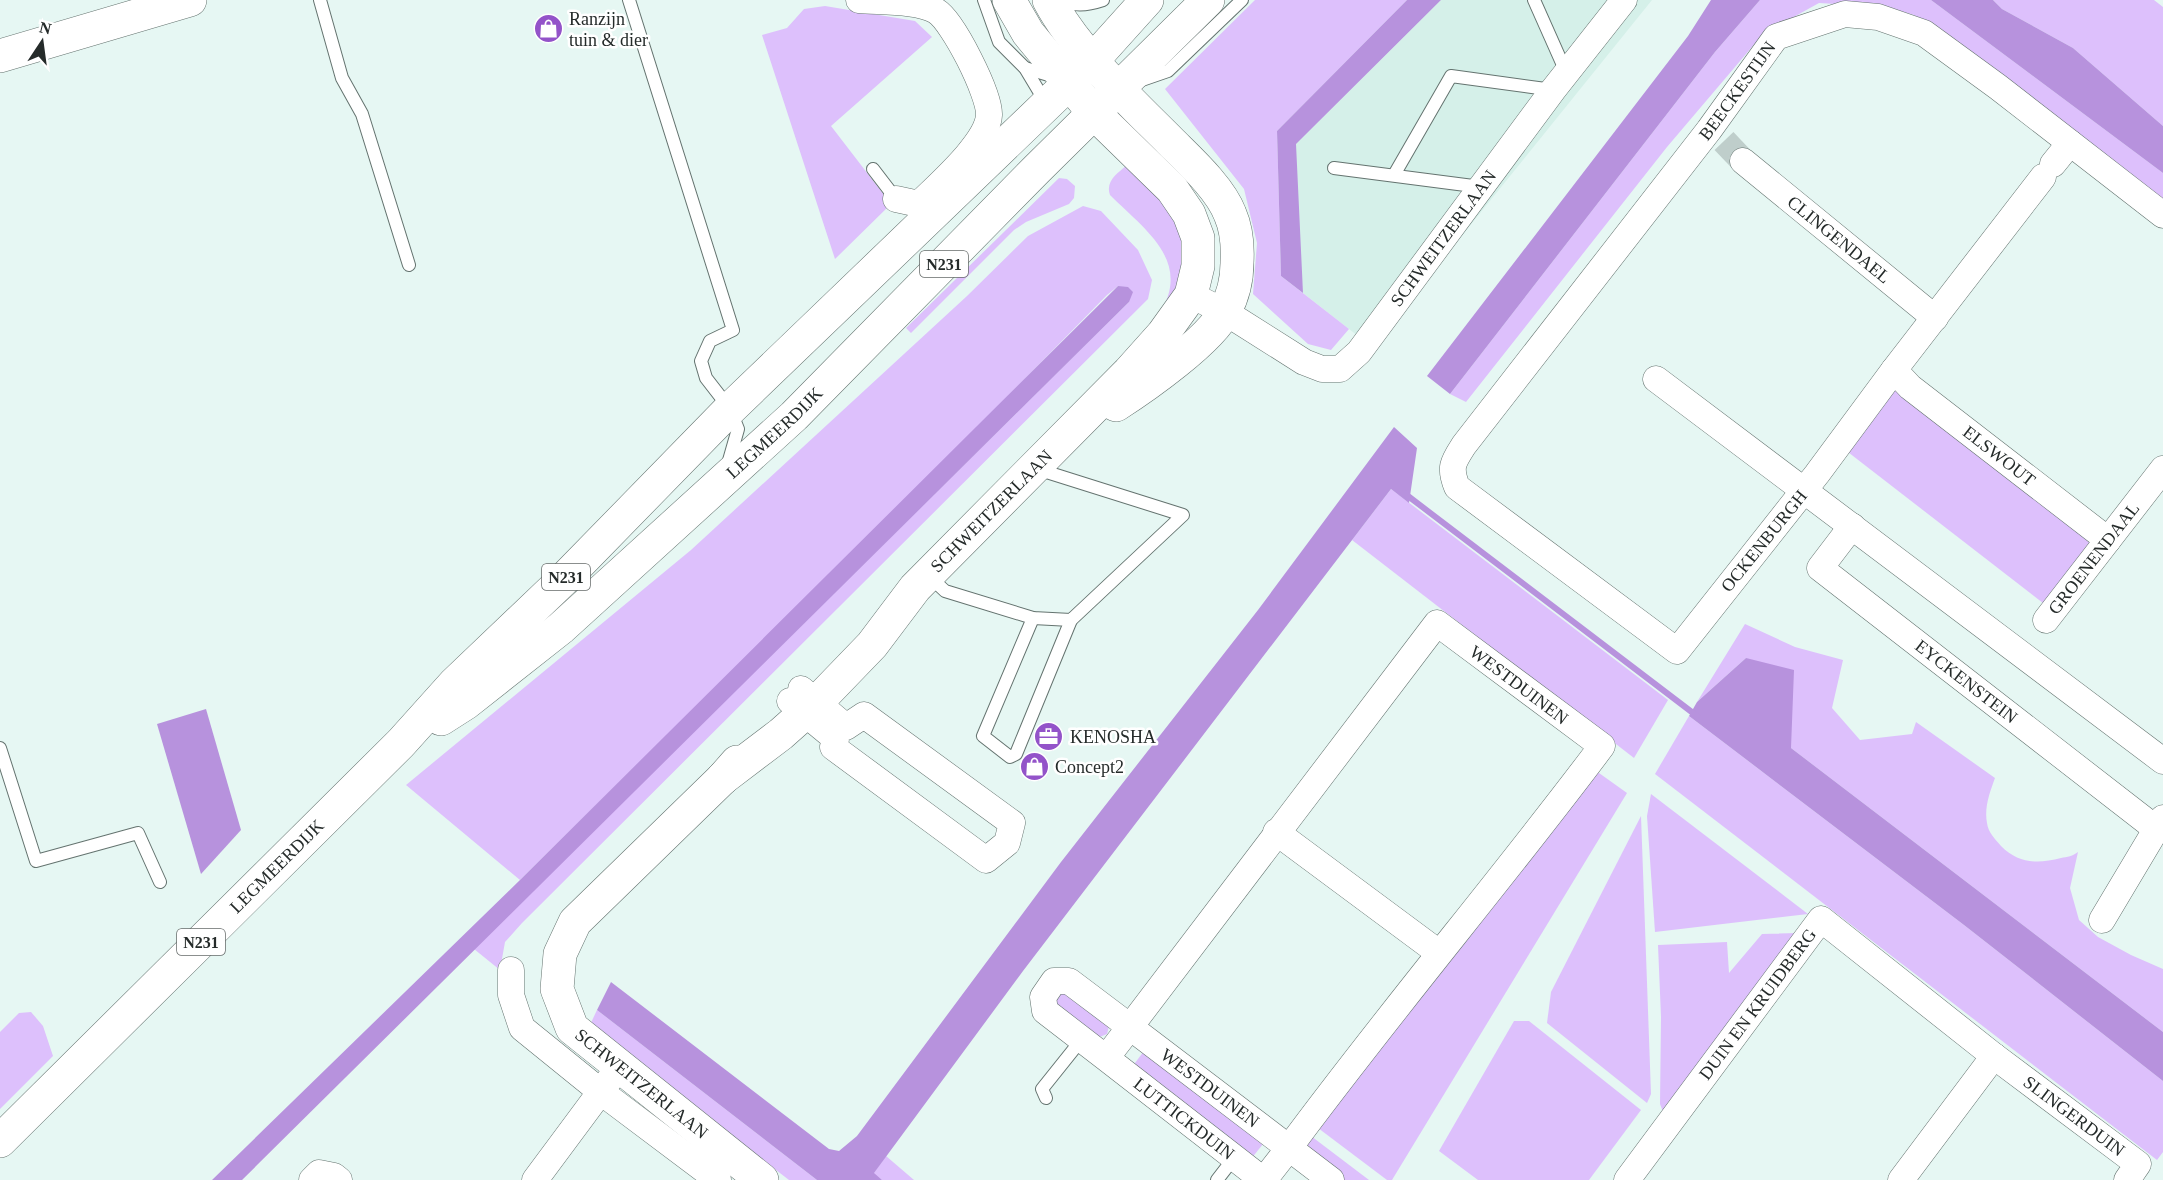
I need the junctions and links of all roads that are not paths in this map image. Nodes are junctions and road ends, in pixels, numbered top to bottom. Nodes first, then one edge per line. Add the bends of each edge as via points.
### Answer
1 (189, 0) edge
2 (320, 0) edge
3 (629, 0) edge
4 (859, 0) edge
5 (984, 0) edge
6 (1009, 0) edge
7 (1049, 0) edge
8 (1064, 0) edge
9 (1103, 0) edge
10 (1147, 0) edge
11 (1208, 0) edge
12 (1242, 0) edge
13 (1534, 0) edge
14 (1624, 0) edge
15 (0, 56) edge
16 (1025, 68) junction
17 (1559, 81) junction
18 (1087, 88) junction
19 (2070, 143) junction
20 (1743, 160) tunnel mouth
21 (1334, 168) dead end
22 (873, 169) dead end
23 (1394, 176) junction
24 (1481, 187) junction
25 (896, 199) joint
26 (2163, 214) edge
27 (409, 265) dead end
28 (1191, 295) junction
29 (1225, 312) junction
30 (1935, 318) junction
31 (1894, 370) junction
32 (1656, 379) dead end
33 (730, 409) junction
34 (1068, 434) junction
35 (1464, 445) joint
36 (1035, 468) junction
37 (2163, 469) edge
38 (723, 480) junction
39 (1804, 491) junction
40 (1851, 526) junction
41 (2108, 540) junction
42 (922, 581) junction
43 (1033, 618) junction
44 (1071, 620) junction
45 (2046, 620) dead end
46 (803, 701) junction
47 (841, 733) junction
48 (401, 743) junction
49 (0, 748) edge
50 (2163, 761) edge
51 (2159, 823) edge
52 (1276, 832) junction
53 (160, 882) dead end
54 (2102, 920) dead end
55 (1439, 953) junction
56 (511, 970) dead end
57 (1130, 1027) junction
58 (1082, 1040) junction
59 (1994, 1056) junction
60 (1106, 1058) junction
61 (610, 1079) junction
62 (1046, 1098) dead end
63 (0, 1141) edge
64 (1289, 1148) junction
65 (1234, 1158) junction
66 (312, 1180) edge
67 (339, 1180) edge
68 (535, 1180) edge
69 (718, 1180) edge
70 (762, 1180) edge
71 (1217, 1180) edge
72 (1263, 1180) edge
73 (1331, 1180) edge
74 (1627, 1180) edge
75 (1900, 1180) edge
76 (2127, 1180) edge

1 - 15 main road
2 - 27 lane via 342,78 362,114
3 - 33 lane via 733,330 710,341 702,361 706,378
4 - 25 street via 914,4 935,10 950,25 984,89 990,116 977,146 919,204
5 - 16 lane via 999,42
6 - 18 main road via 1028,33
7 - 18 main road
8 - 9 lane via 1069,4
10 - 18 main road, LEGMEERDIJK / N231
11 - 18 main road, LEGMEERDIJK / N231
12 - 18 lane, LEGMEERDIJK via 1167,71
13 - 17 lane
14 - 17 street, SCHWEITZERLAAN
16 - 18 lane
16 - 18 lane
17 - 23 lane via 1451,76
17 - 24 street, SCHWEITZERLAAN
18 - 28 main road, SCHWEITZERLAAN via 1190,214 1198,238 1198,266
18 - 29 main road, SCHWEITZERLAAN via 1206,178 1230,212 1238,240 1237,279
18 - 33 main road, LEGMEERDIJK / N231 via 835,310
18 - 38 main road, LEGMEERDIJK / N231 via 794,416
19 - 26 street, BEECKESTIJN
19 - 30 street, OCKENBURGH
19 - 35 street, BEECKESTIJN via 1924,33 1878,17 1845,14 1776,37 1716,136
20 - 30 street, CLINGENDAEL
21 - 23 lane
22 - 25 lane
23 - 24 lane
24 - 29 street, SCHWEITZERLAAN via 1359,352 1340,369 1322,369 1304,362
28 - 29 street
28 - 34 main road, SCHWEITZERLAAN via 1163,334
29 - 34 main road, SCHWEITZERLAAN via 1212,330 1143,387
30 - 31 street, OCKENBURGH
31 - 39 street, OCKENBURGH
31 - 41 street, ELSWOUT via 1910,387
32 - 39 street
33 - 38 lane via 738,429
33 - 48 main road, LEGMEERDIJK / N231 via 563,580 454,684
34 - 36 main road, SCHWEITZERLAAN
35 - 39 street, OCKENBURGH via 1454,461 1452,473 1457,487 1677,651
36 - 42 main road, SCHWEITZERLAAN
36 - 44 lane via 1183,515
37 - 41 street, GROENENDAAL
38 - 48 main road, LEGMEERDIJK / N231 via 561,628 466,703
39 - 40 street
40 - 50 street
40 - 51 street, EYCKENSTEIN via 1820,568
41 - 45 street, GROENENDAAL
42 - 43 lane
42 - 46 main road, SCHWEITZERLAAN via 872,645
43 - 44 lane
43 - 44 lane via 983,736 1010,757 1016,754
46 - 47 street
46 - 61 main road, SCHWEITZERLAAN via 781,734 723,778 575,922 560,954 557,989 572,1028
47 - 47 street via 833,747 986,860 1007,843 1012,823 864,715
48 - 63 main road, LEGMEERDIJK / N231
49 - 53 lane via 36,861 138,833
51 - 54 street
52 - 55 street
52 - 55 street, WESTDUINEN via 1437,623 1602,746
52 - 57 street, WESTDUINEN
55 - 64 street, WESTDUINEN
56 - 61 street, SCHWEITZERLAAN via 511,995 522,1028
57 - 58 street, LUTTICKDUIN via 1069,981 1054,981 1043,997 1045,1011
57 - 60 street
57 - 64 street, WESTDUINEN
58 - 60 street, LUTTICKDUIN
58 - 62 lane via 1042,1089
59 - 74 street, DUIN EN KRUIDBERG via 1821,919
59 - 75 street
59 - 76 street, SLINGERDUIN via 2138,1164
60 - 65 street, LUTTICKDUIN
61 - 68 street
61 - 69 street, SCHWEITZERLAAN
61 - 70 main road, SCHWEITZERLAAN
64 - 72 street, LUTTICKDUIN
64 - 73 street
65 - 71 lane
65 - 72 street, LUTTICKDUIN
66 - 67 street via 320,1173

